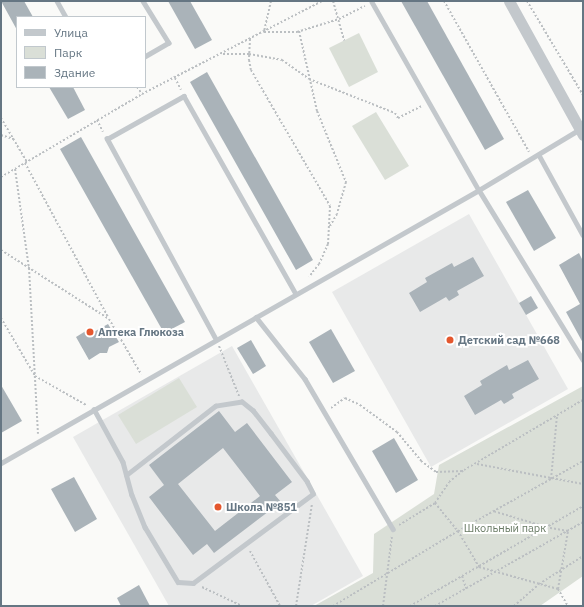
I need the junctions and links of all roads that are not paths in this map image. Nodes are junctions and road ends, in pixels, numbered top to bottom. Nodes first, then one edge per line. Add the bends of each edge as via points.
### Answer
1 (57, 1) edge
2 (144, 1) edge
3 (509, 1) edge
4 (372, 2) road end
5 (65, 16) edge
6 (146, 55) edge
7 (582, 131) edge
8 (539, 155) junction
9 (479, 190) junction
10 (583, 235) edge
11 (296, 294) junction
12 (256, 317) junction
13 (216, 340) junction
14 (583, 360) edge
15 (94, 409) junction
16 (1, 463) edge
17 (127, 475) junction
18 (393, 529) road end

1 - 5 lane
2 - 6 lane via 169,43
3 - 7 street
4 - 9 lane
7 - 8 lane
8 - 9 lane
8 - 10 lane
9 - 11 lane
9 - 14 lane
11 - 12 lane
11 - 13 lane via 184,96 107,139
12 - 13 lane
12 - 18 lane via 305,379
13 - 15 lane
15 - 16 lane
15 - 17 lane via 123,462
17 - 17 lane via 216,406 242,402 262,422 307,482 313,494 193,583 178,582 144,527

